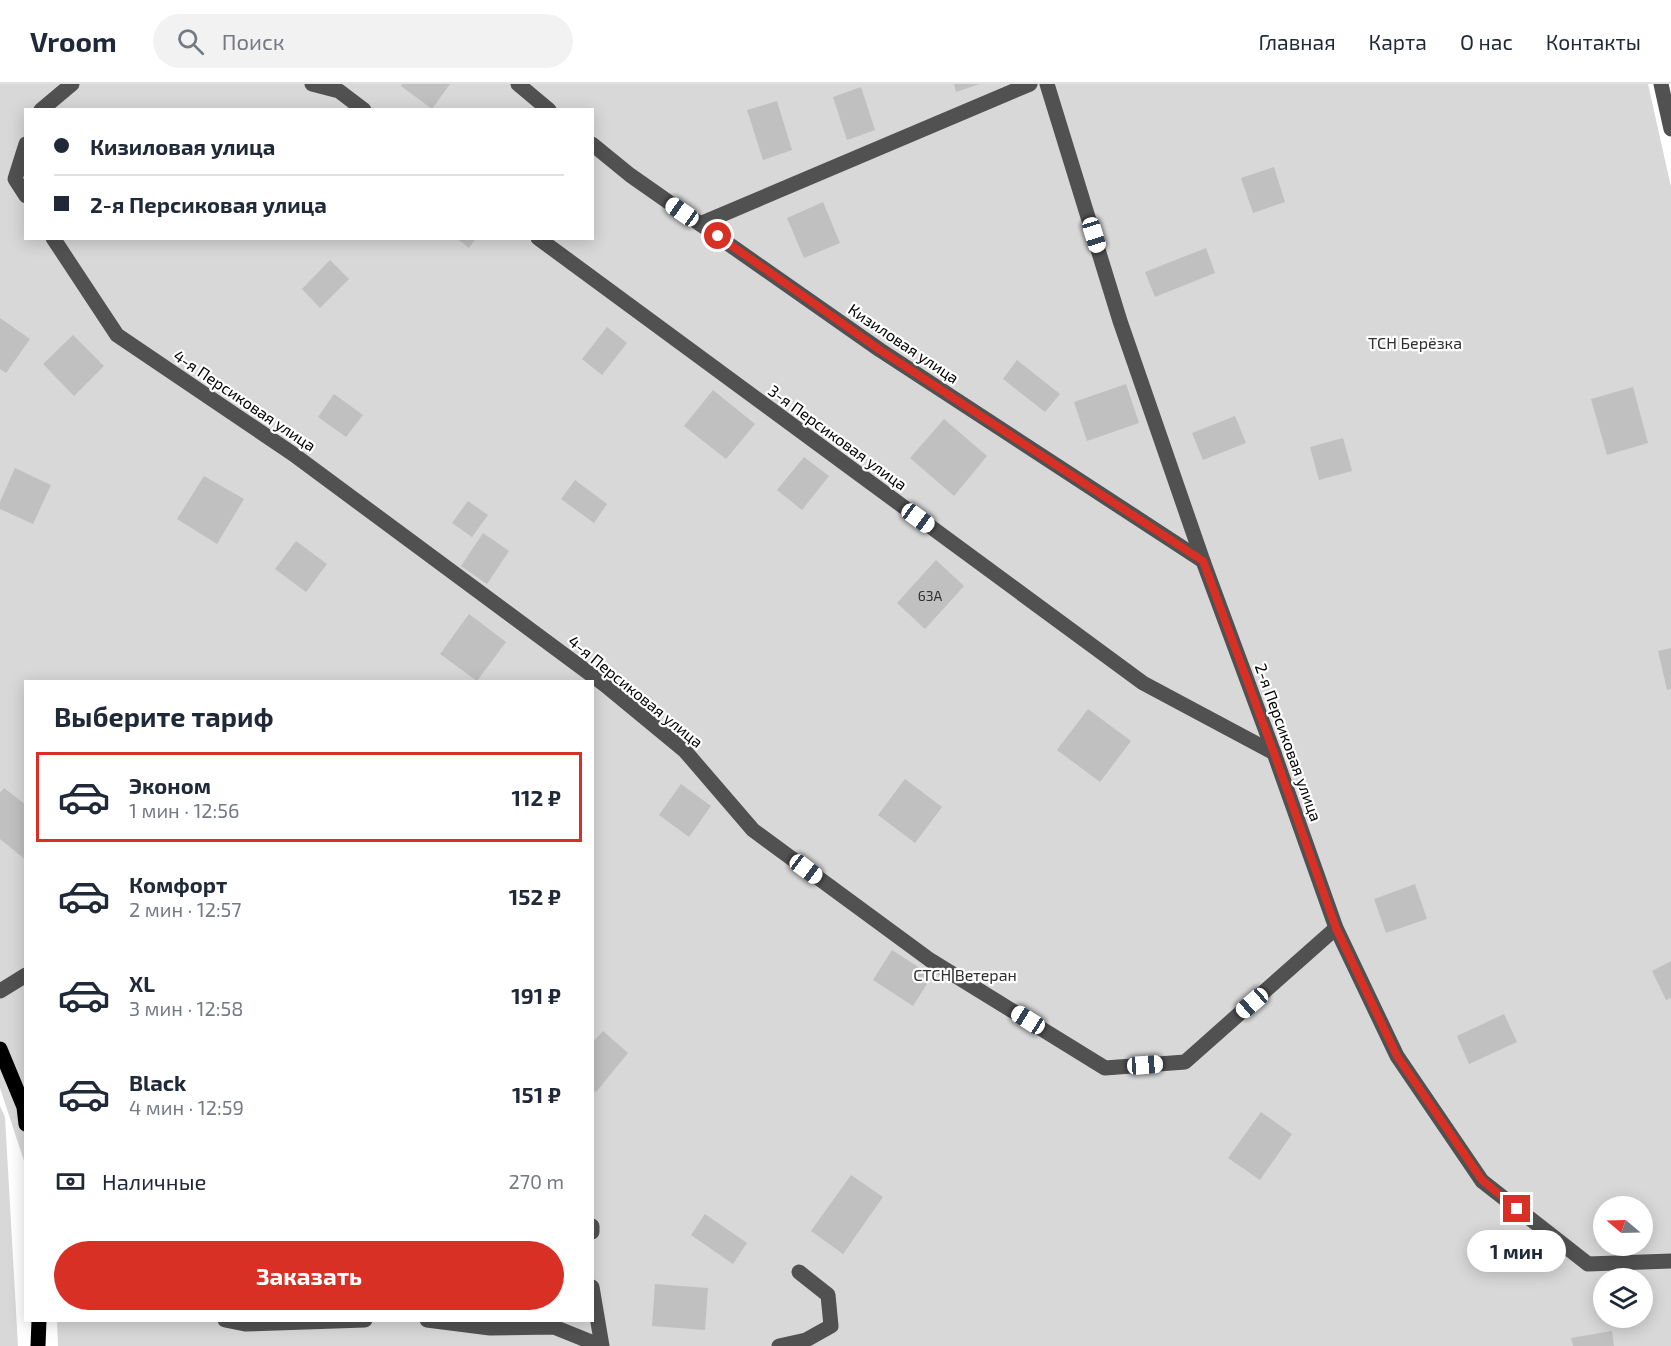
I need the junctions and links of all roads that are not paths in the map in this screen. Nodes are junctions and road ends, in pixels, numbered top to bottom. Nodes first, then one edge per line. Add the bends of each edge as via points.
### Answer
1 (72, 84) edge
2 (312, 84) edge
3 (518, 84) edge
4 (1030, 84) edge
5 (1047, 84) edge
6 (1661, 84) edge
7 (43, 108) edge
8 (361, 108) edge
9 (547, 108) edge
10 (1671, 129) edge
11 (594, 146) edge
12 (24, 150) edge
13 (24, 193) edge
14 (700, 224) junction
15 (55, 240) edge
16 (541, 240) edge
17 (1203, 561) junction
18 (1274, 753) junction
19 (1336, 928) junction
20 (24, 976) edge
21 (0, 991) edge
22 (0, 1049) edge
23 (24, 1107) edge
24 (1671, 1261) edge
25 (799, 1272) dead end
26 (594, 1300) edge
27 (39, 1322) edge
28 (235, 1322) edge
29 (304, 1322) edge
30 (443, 1322) edge
31 (39, 1346) edge
32 (601, 1346) edge
33 (779, 1346) edge

1 - 7 lane
2 - 8 lane via 339,91
3 - 9 lane
4 - 14 lane
5 - 17 lane, 2-я Персиковая улица via 1120,321
6 - 10 lane
11 - 14 lane, Кизиловая улица
12 - 13 lane via 15,179
14 - 17 lane, Кизиловая улица via 880,350
15 - 19 lane, 4-я Персиковая улица via 117,335 293,454 606,685 685,751 753,830 930,960 1106,1068 1185,1062
16 - 18 lane, 3-я Персиковая улица via 1143,682
17 - 18 lane, 2-я Персиковая улица
18 - 19 lane, 2-я Персиковая улица
19 - 24 lane, 2-я Персиковая улица via 1397,1056 1482,1180 1588,1264
20 - 21 lane
22 - 23 main road
25 - 33 lane via 828,1295 831,1326 806,1341
26 - 32 lane
27 - 31 main road
28 - 29 lane
30 - 32 lane via 490,1328 554,1327

